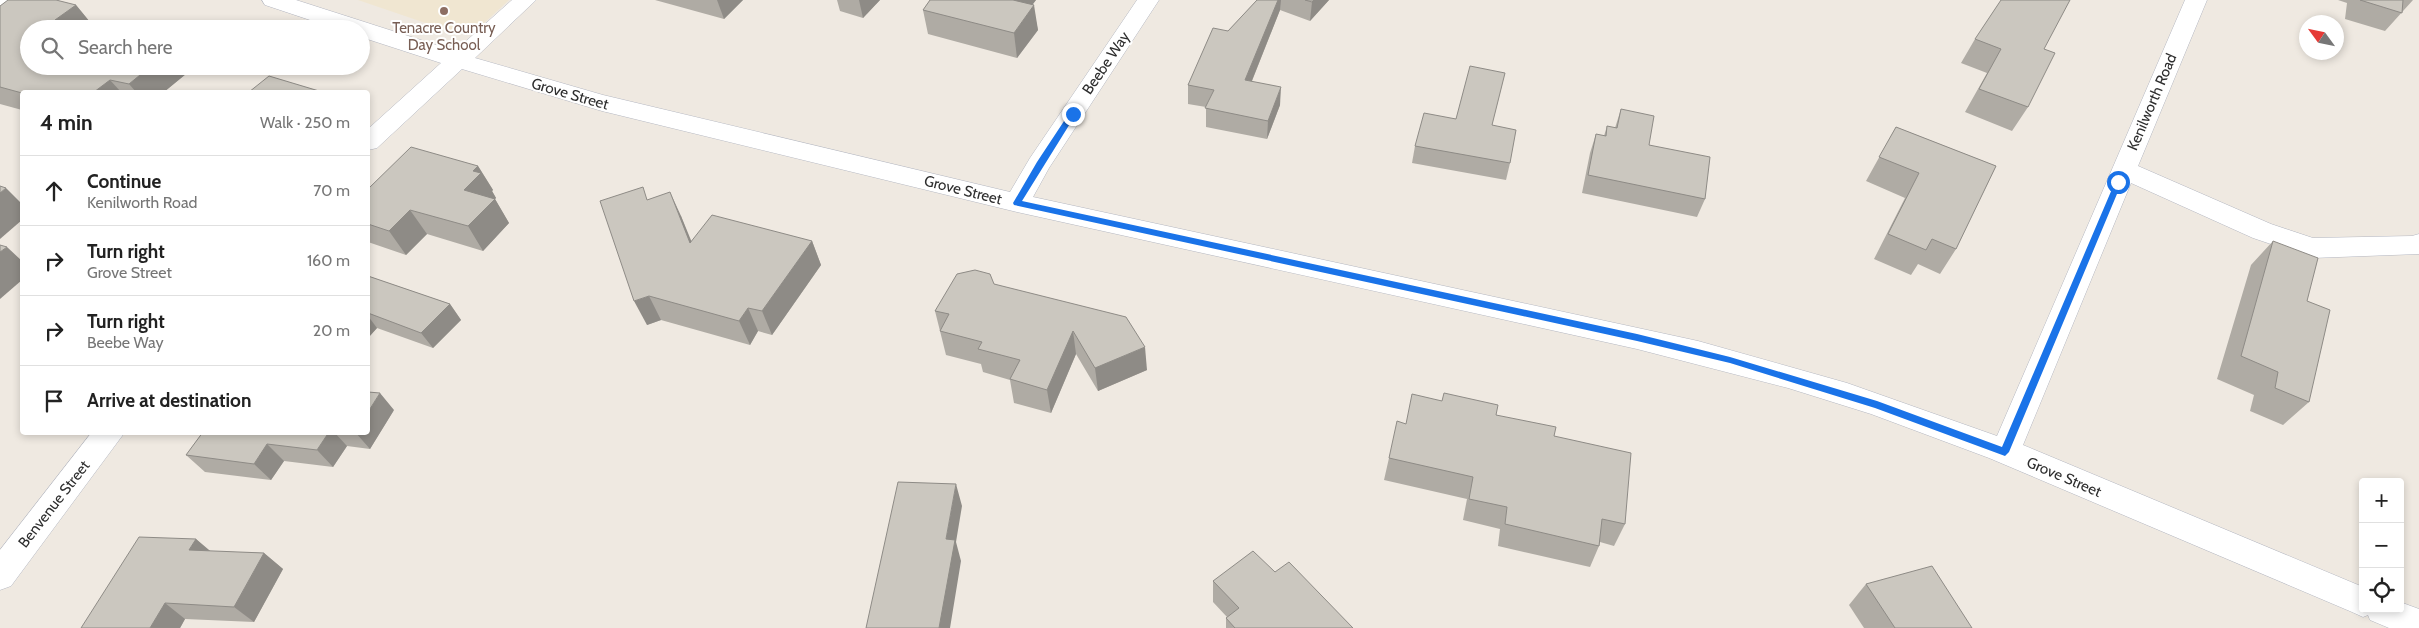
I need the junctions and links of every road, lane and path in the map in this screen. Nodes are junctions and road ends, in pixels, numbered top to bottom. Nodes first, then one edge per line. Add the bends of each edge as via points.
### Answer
1 (6, 0) edge
2 (273, 0) edge
3 (525, 0) edge
4 (1148, 0) edge
5 (2196, 0) edge
6 (0, 5) edge
7 (334, 20) edge
8 (370, 32) edge
9 (458, 61) junction
10 (370, 140) edge
11 (2123, 169) junction
12 (1017, 203) junction
13 (2419, 244) edge
14 (108, 435) edge
15 (2005, 452) junction
16 (0, 576) edge
17 (2359, 600) edge
18 (2390, 613) edge
19 (2419, 625) edge

1 - 6 street
2 - 7 street, Grove Street
3 - 9 street
4 - 12 street, Beebe Way via 1039,164
5 - 11 street, Kenilworth Road
8 - 9 street, Grove Street
9 - 10 street
9 - 12 street, Grove Street via 602,103
11 - 13 street via 2262,231 2312,248
11 - 15 street, Kenilworth Road
12 - 15 street, Grove Street via 1730,360 1877,405
14 - 16 street, Benvenue Street
15 - 17 street, Grove Street
18 - 19 street

